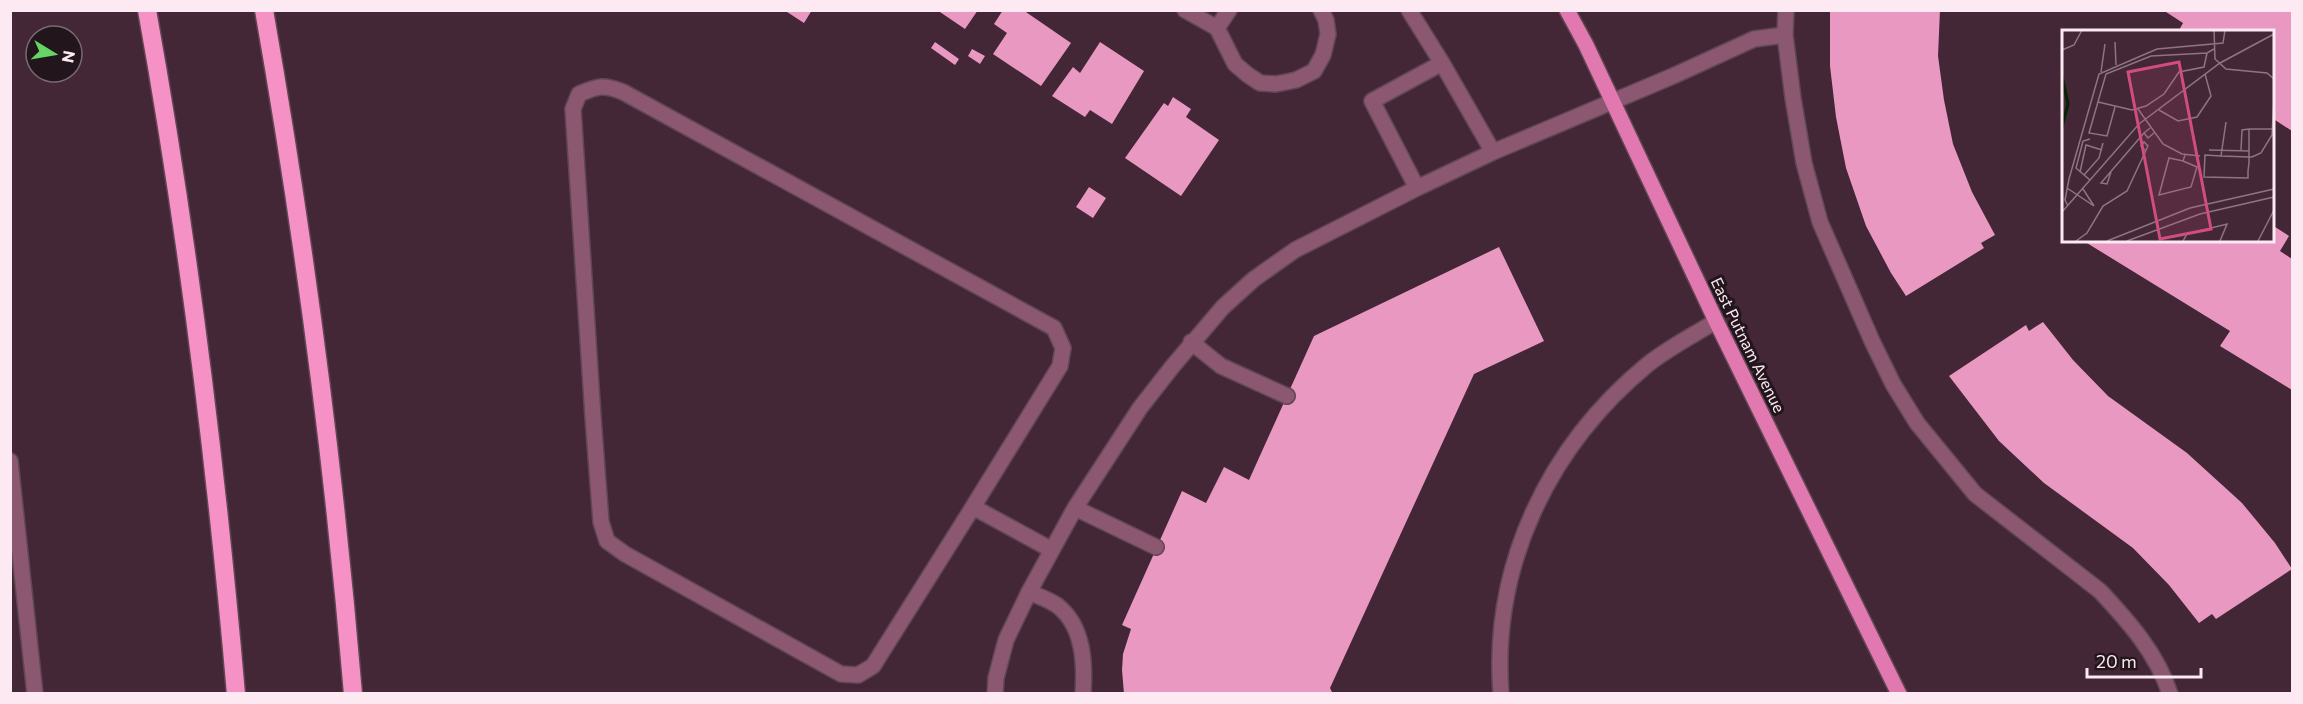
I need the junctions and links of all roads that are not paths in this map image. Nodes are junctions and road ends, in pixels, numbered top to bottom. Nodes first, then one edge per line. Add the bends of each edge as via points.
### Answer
1 (147, 10) edge
2 (264, 10) edge
3 (1185, 10) edge
4 (1229, 10) edge
5 (1321, 10) edge
6 (1409, 10) edge
7 (1567, 10) edge
8 (1786, 10) edge
9 (1217, 28) junction
10 (1785, 35) junction
11 (1442, 63) junction
12 (1613, 100) junction
13 (1493, 152) junction
14 (1417, 188) junction
15 (1716, 321) junction
16 (1191, 342) junction
17 (1287, 396) dead end
18 (10, 461) edge
19 (973, 507) junction
20 (1075, 508) junction
21 (1156, 547) dead end
22 (1052, 550) junction
23 (1029, 592) junction
24 (35, 693) edge
25 (236, 693) edge
26 (353, 693) edge
27 (995, 693) edge
28 (1083, 693) edge
29 (1501, 693) edge
30 (1899, 693) edge
31 (2169, 693) edge

1 - 25 highway via 196,321
2 - 26 highway via 315,342
3 - 9 street
4 - 9 street
5 - 9 street via 1328,34 1314,71 1276,84 1260,83 1235,64
6 - 11 street
7 - 12 main road, East Putnam Avenue
8 - 10 street
10 - 12 street via 1754,39
10 - 31 street via 1804,163 1820,222 1893,384 1917,423 1975,494 2100,591 2147,645
11 - 13 street
11 - 14 street via 1372,101
12 - 13 street
12 - 15 main road, East Putnam Avenue
13 - 14 street
14 - 16 street via 1295,250 1222,307
15 - 29 street via 1648,364 1613,397 1558,465 1519,546 1506,591 1500,637
15 - 30 main road, East Putnam Avenue
16 - 17 street via 1221,366
16 - 20 street via 1140,408
18 - 24 street
19 - 19 street via 1060,366 1063,348 1054,328 623,92 597,86 579,94 573,109 601,522 607,541 841,674 858,675 873,666
19 - 22 street
20 - 21 street
20 - 22 street
22 - 23 street
23 - 27 street via 1006,640
23 - 28 street via 1067,615 1083,653

